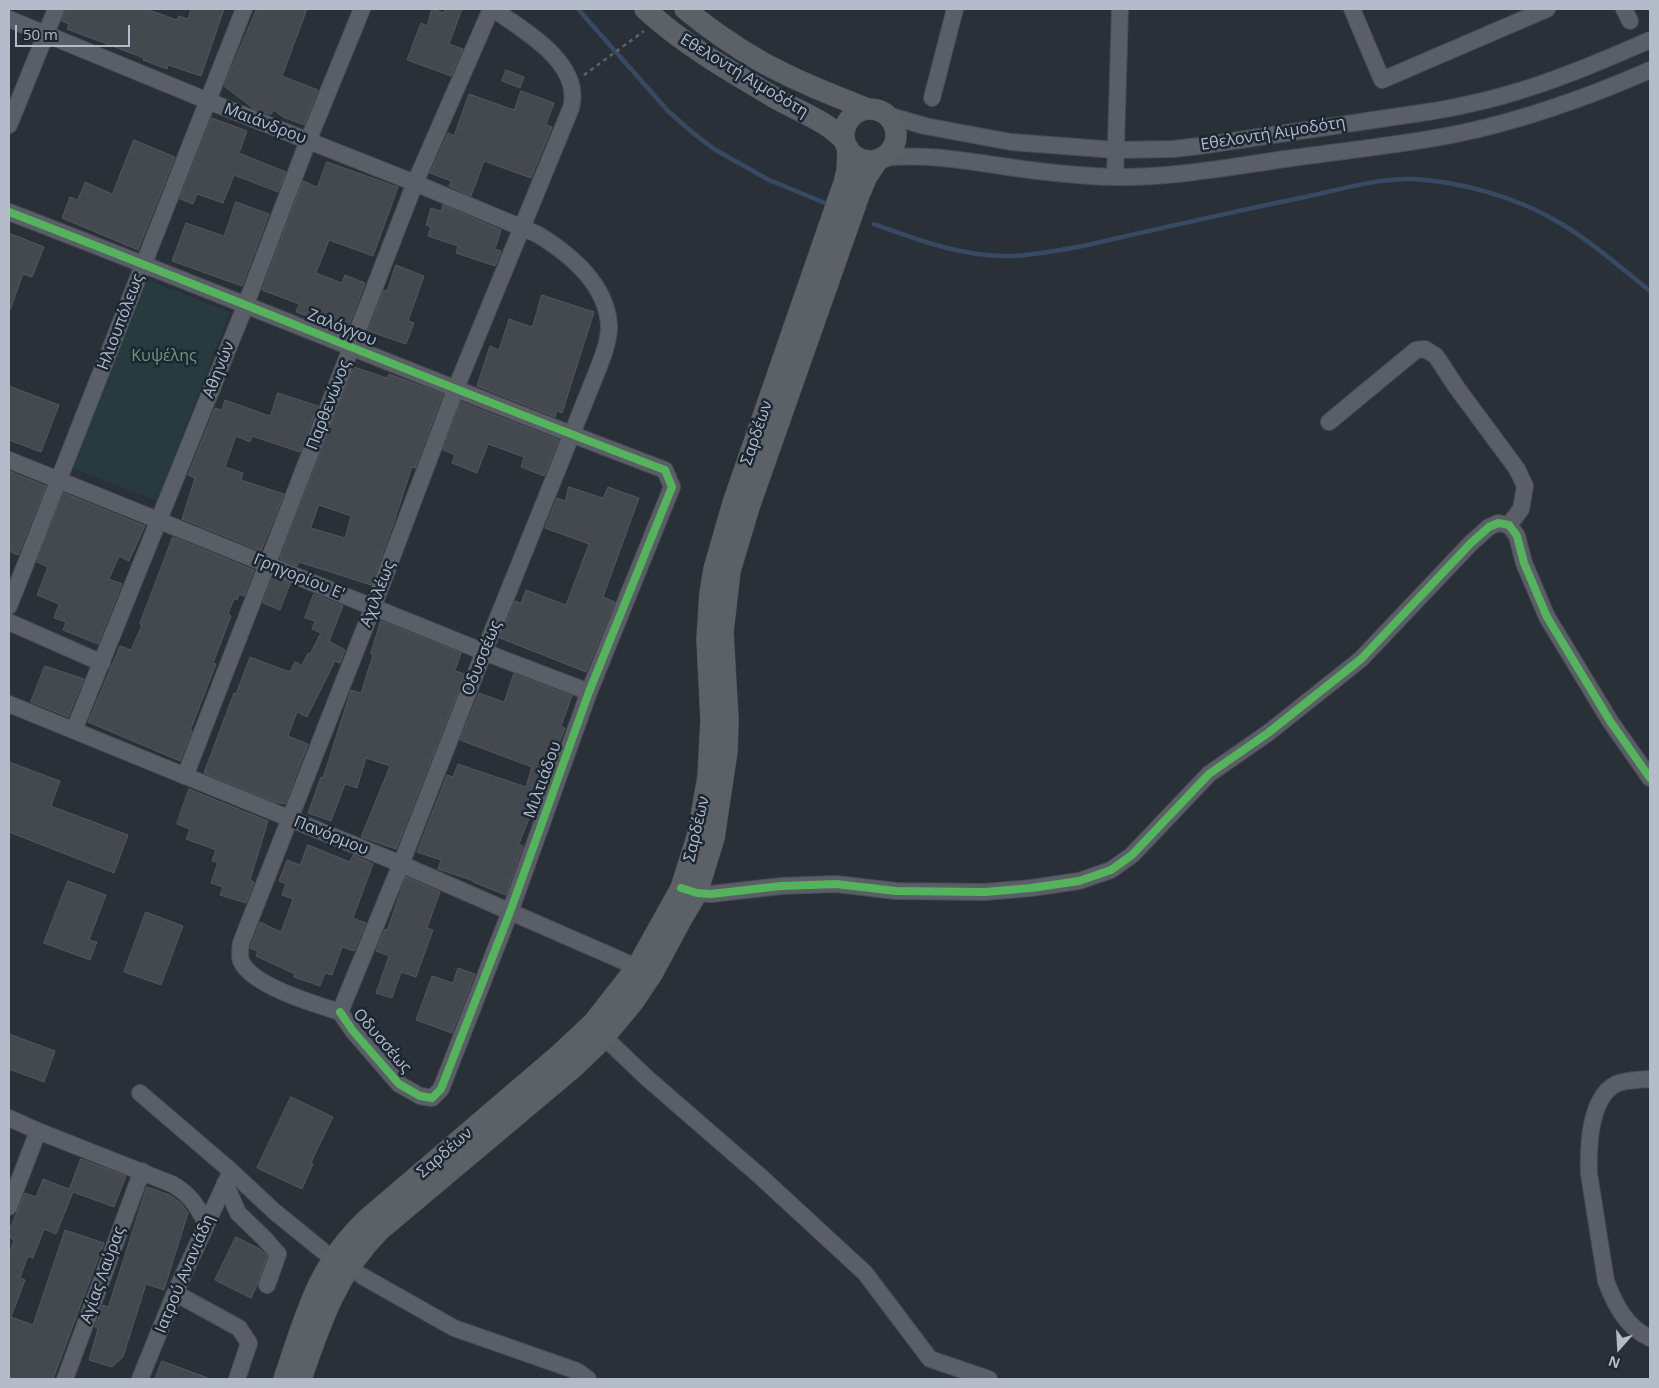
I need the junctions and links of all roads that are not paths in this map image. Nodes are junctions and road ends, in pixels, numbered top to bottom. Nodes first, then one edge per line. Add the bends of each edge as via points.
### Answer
1 (56, 9) edge
2 (244, 9) edge
3 (362, 9) edge
4 (492, 9) edge
5 (685, 9) edge
6 (955, 9) edge
7 (1120, 9) edge
8 (1352, 9) edge
9 (1547, 9) edge
10 (653, 13) edge
11 (9, 19) edge
12 (46, 34) junction
13 (1650, 40) edge
14 (1650, 70) edge
15 (932, 98) dead end
16 (208, 102) junction
17 (878, 112) junction
18 (9, 124) edge
19 (308, 141) junction
20 (846, 145) junction
21 (1116, 150) junction
22 (880, 159) junction
23 (1115, 177) junction
24 (415, 183) junction
25 (9, 212) edge
26 (521, 227) junction
27 (144, 263) junction
28 (246, 304) junction
29 (351, 347) junction
30 (456, 388) junction
31 (1328, 422) dead end
32 (572, 435) junction
33 (9, 460) edge
34 (665, 470) joint
35 (59, 481) junction
36 (158, 520) junction
37 (1509, 525) junction
38 (267, 564) junction
39 (9, 606) edge
40 (373, 607) junction
41 (9, 622) edge
42 (484, 652) junction
43 (102, 663) junction
44 (589, 692) junction
45 (9, 704) edge
46 (74, 730) junction
47 (185, 776) junction
48 (1650, 778) edge
49 (289, 819) junction
50 (401, 864) junction
51 (689, 891) junction
52 (510, 912) junction
53 (645, 970) junction
54 (340, 1012) junction
55 (604, 1037) junction
56 (1650, 1079) edge
57 (140, 1093) dead end
58 (432, 1098) joint
59 (9, 1118) edge
60 (38, 1131) junction
61 (142, 1171) junction
62 (228, 1177) junction
63 (9, 1207) edge
64 (206, 1223) junction
65 (323, 1251) dead end
66 (362, 1276) dead end
67 (267, 1285) dead end
68 (175, 1293) junction
69 (1650, 1338) edge
70 (65, 1379) edge
71 (140, 1379) edge
72 (238, 1379) edge
73 (284, 1379) edge
74 (302, 1379) edge
75 (588, 1379) edge
76 (989, 1379) edge

1 - 12 street
2 - 16 street, Ηλιουπόλεως
3 - 19 street, Αθηνών
4 - 24 street, Παρθενώνος
4 - 26 street, Αχιλλέως via 535,39 560,62 571,85 573,99
5 - 17 main road, Εθελοντή Αιμοδότη via 761,61
6 - 15 street
7 - 21 street
8 - 9 street via 1382,80
10 - 20 main road, Εθελοντή Αιμοδότη via 706,56 826,125 839,134
11 - 12 street, Μαιάνδρου
12 - 16 street, Μαιάνδρου
12 - 18 street
13 - 21 street, Εθελοντή Αιμοδότη via 1546,82 1434,111 1199,146
14 - 23 street via 1546,110 1462,132 1197,171
16 - 19 street, Μαιάνδρου
16 - 27 street, Ηλιουπόλεως
17 - 20 main road via 860,112 852,117 844,132
17 - 21 street, Εθελοντή Αιμοδότη via 932,127 1004,141
17 - 22 main road via 893,123 896,133 890,152
19 - 24 street, Μαιάνδρου
19 - 28 street, Αθηνών
20 - 22 main road via 853,155 861,159
20 - 51 main road, Σαρδέων via 844,183 733,503 714,569 707,640 711,720 708,777
21 - 23 street
22 - 23 street via 920,156 1052,173
22 - 51 main road, Σαρδέων via 867,176 859,195 749,507 730,572 723,632 727,751 714,838
24 - 26 street, Μαιάνδρου
24 - 29 street, Παρθενώνος
25 - 27 street, Ζαλόγγου
26 - 30 street, Αχιλλέως
26 - 32 street, Οδυσσέως via 554,244 573,260 595,286 607,313 609,327 603,355
27 - 28 street, Ζαλόγγου
27 - 35 street, Ηλιουπόλεως
28 - 29 street, Ζαλόγγου
28 - 36 street, Αθηνών
29 - 30 street, Ζαλόγγου
29 - 38 street, Παρθενώνος
30 - 32 street, Ζαλόγγου
30 - 40 street, Αχιλλέως
31 - 37 street via 1416,350 1425,349 1436,356 1526,486 1521,509
32 - 34 street, Ζαλόγγου
32 - 42 street, Οδυσσέως
33 - 35 street, Γρηγορίου Ε'
34 - 44 street, Μιλτιάδου via 672,487
35 - 36 street, Γρηγορίου Ε'
35 - 39 street, Ηλιουπόλεως
36 - 38 street, Γρηγορίου Ε'
36 - 43 street, Αθηνών
37 - 48 street via 1517,536 1524,563 1547,618 1610,721
37 - 51 street via 1498,523 1489,527 1361,659 1268,733 1209,774 1132,855 1111,870 1080,881 985,892 896,891 836,884 711,894
38 - 40 street, Γρηγορίου Ε'
38 - 47 street, Παρθενώνος
40 - 42 street, Γρηγορίου Ε'
40 - 49 street, Αχιλλέως
41 - 43 street
42 - 44 street, Γρηγορίου Ε'
42 - 50 street, Οδυσσέως
43 - 46 street, Αθηνών
44 - 52 street, Μιλτιάδου
45 - 46 street, Πανόρμου
46 - 47 street, Πανόρμου
47 - 49 street, Πανόρμου
49 - 50 street, Πανόρμου
49 - 54 street, Αχιλλέως via 239,952 242,963 264,983
50 - 52 street, Πανόρμου
50 - 54 street, Οδυσσέως
51 - 53 main road, Σαρδέων
52 - 53 street, Πανόρμου
52 - 58 street, Μιλτιάδου via 441,1089
53 - 55 main road, Σαρδέων via 634,1000
53 - 73 main road, Σαρδέων via 565,1050 345,1241 314,1293
54 - 58 street, Οδυσσέως via 400,1084 420,1096
55 - 74 main road, Σαρδέων via 574,1067 365,1246 340,1280
55 - 76 street via 865,1273 930,1359
56 - 69 street via 1616,1084 1607,1092 1593,1118 1588,1156 1606,1281 1620,1313
57 - 62 street
59 - 60 street
60 - 61 street
60 - 63 street
61 - 64 street via 181,1189 195,1203
61 - 70 street, Αγίας Λαύρας
62 - 64 street, Ιατρού Ανανιάδη
62 - 65 street
62 - 67 street via 238,1212 278,1254
64 - 68 street, Ιατρού Ανανιάδη
66 - 75 street via 454,1328 577,1371
68 - 71 street, Ιατρού Ανανιάδη
68 - 72 street via 238,1328 249,1343

